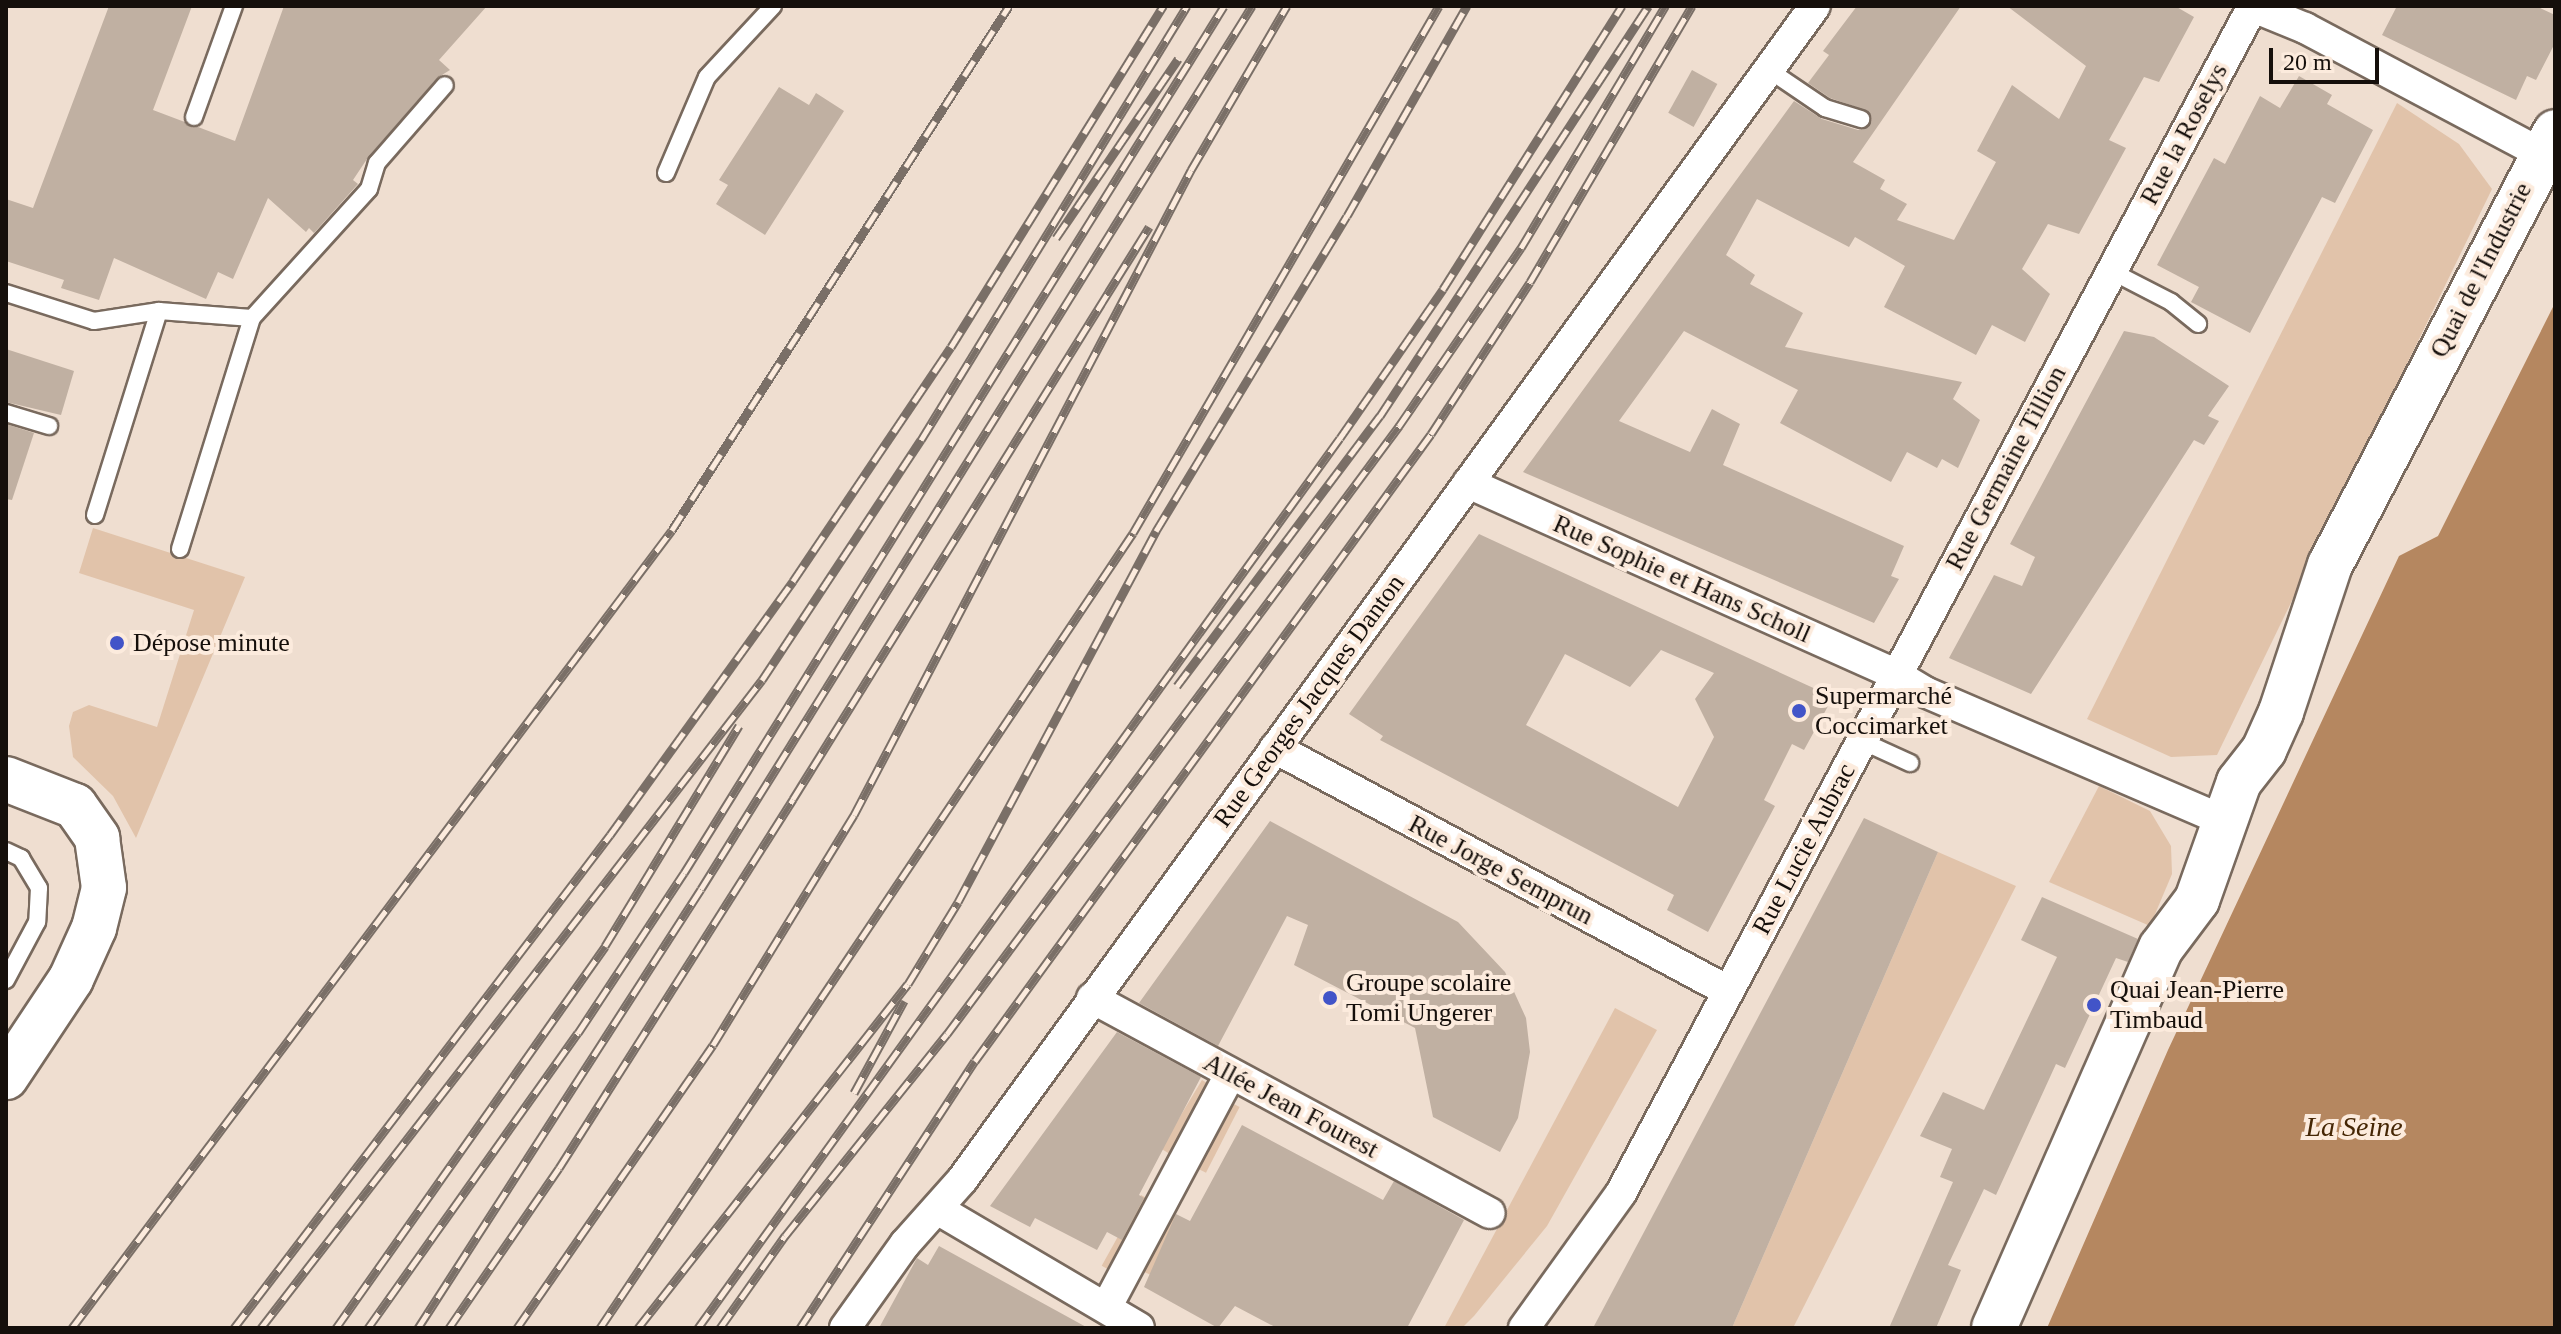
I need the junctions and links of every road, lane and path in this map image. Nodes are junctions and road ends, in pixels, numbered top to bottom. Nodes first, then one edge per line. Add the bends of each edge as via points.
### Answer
1 (234, 6) edge
2 (773, 6) edge
3 (1815, 6) edge
4 (2252, 6) edge
5 (1769, 70) junction
6 (445, 85) dead end
7 (194, 117) dead end
8 (1861, 119) dead end
9 (2548, 143) edge
10 (666, 173) dead end
11 (2113, 267) junction
12 (6, 293) edge
13 (159, 311) junction
14 (252, 318) junction
15 (2198, 324) dead end
16 (6, 413) edge
17 (49, 426) dead end
18 (1468, 483) junction
19 (95, 515) dead end
20 (180, 549) dead end
21 (1897, 675) junction
22 (1862, 741) junction
23 (1275, 748) junction
24 (1910, 763) dead end
25 (6, 779) edge
26 (2225, 821) junction
27 (8, 856) edge
28 (6, 980) edge
29 (1728, 991) junction
30 (1092, 998) junction
31 (1230, 1075) junction
32 (6, 1077) edge
33 (939, 1210) junction
34 (1490, 1213) dead end
35 (1108, 1314) edge
36 (845, 1328) edge
37 (1139, 1328) edge
38 (1524, 1328) edge
39 (1994, 1328) edge

1 - 7 lane
2 - 10 lane via 707,77
3 - 5 street, Rue Georges Jacques Danton
4 - 9 street
4 - 11 street, Rue la Roselys
5 - 8 lane via 1825,108
5 - 18 street, Rue Georges Jacques Danton
6 - 14 lane via 377,163 369,189
9 - 26 main road, Quai de l'Industrie via 2330,565 2281,712 2264,750 2239,782
11 - 15 lane
11 - 21 street, Rue Germaine Tillion
12 - 13 lane via 94,321
13 - 14 lane
13 - 19 lane
14 - 20 lane
16 - 17 lane
18 - 21 street, Rue Sophie et Hans Scholl
18 - 23 street, Rue Georges Jacques Danton
21 - 22 street, Rue Lucie Aubrac
21 - 26 street via 1925,692
22 - 24 lane
22 - 29 street, Rue Lucie Aubrac
23 - 29 street, Rue Jorge Semprun
23 - 30 street, Rue Georges Jacques Danton
25 - 32 main road via 75,806 97,838 104,888 94,928 71,979
26 - 39 main road via 2197,900 2161,948
27 - 28 lane via 34,874 39,905 37,922
29 - 38 street, Rue Lucie Aubrac via 1621,1193
30 - 31 street, Allée Jean Fourest
30 - 33 street, Rue Georges Jacques Danton
31 - 34 street, Allée Jean Fourest
31 - 35 street
33 - 35 street
33 - 36 street, Rue Georges Jacques Danton via 905,1244
35 - 37 street

